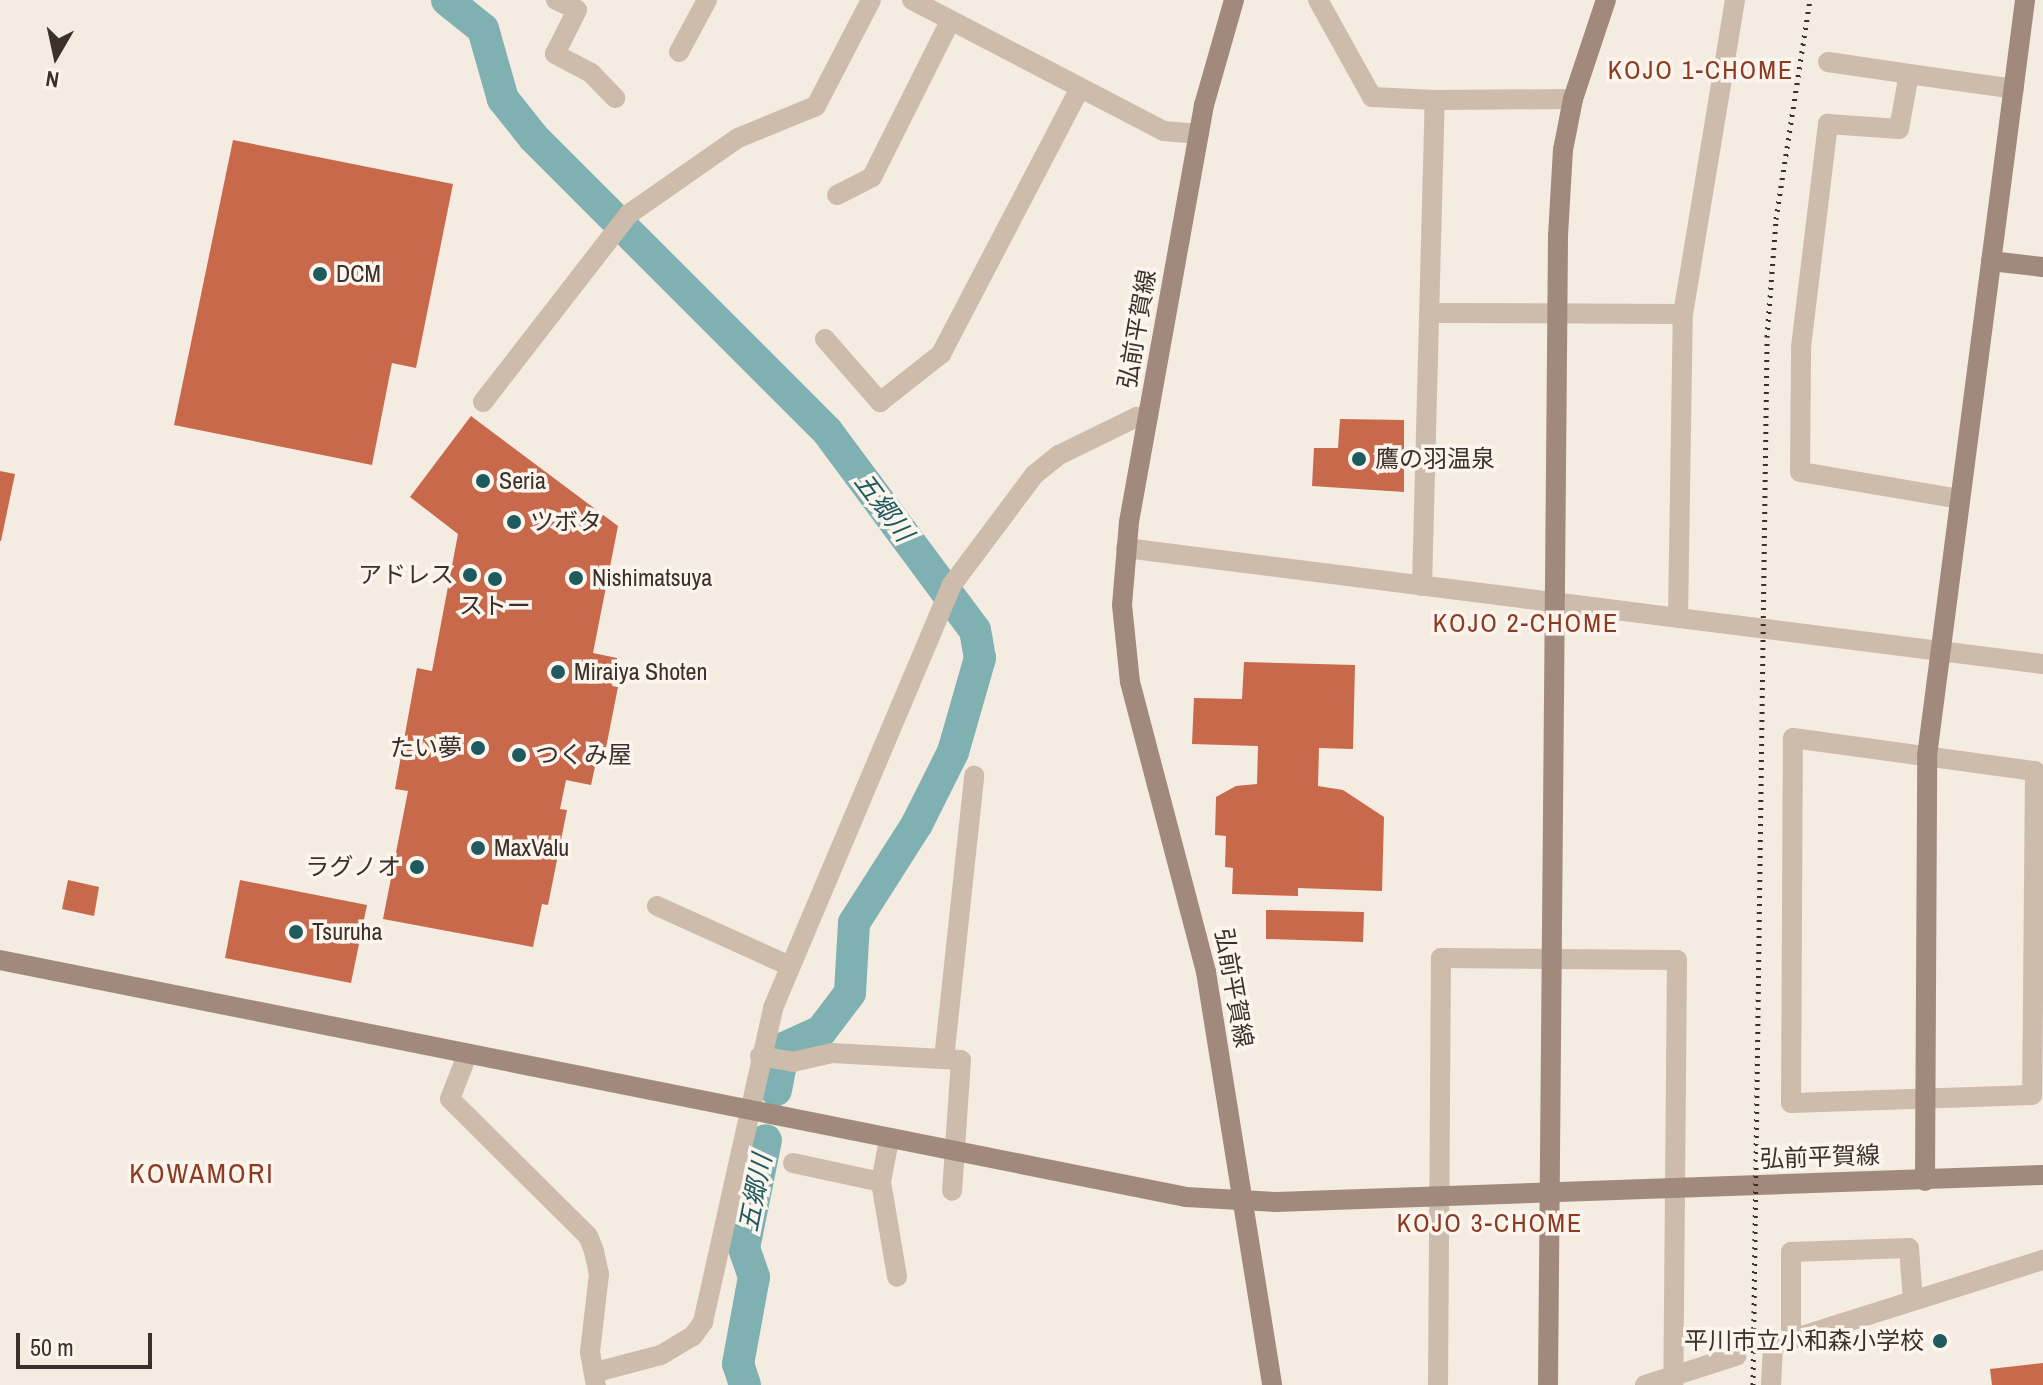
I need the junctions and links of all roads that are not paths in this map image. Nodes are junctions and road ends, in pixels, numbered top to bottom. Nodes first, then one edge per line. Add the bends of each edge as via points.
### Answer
1 (556, 0) edge
2 (707, 0) edge
3 (871, 0) edge
4 (912, 0) edge
5 (1318, 0) edge
6 (1606, 0) edge
7 (1735, 0) edge
8 (2025, 0) edge
9 (1228, 2) edge
10 (949, 23) junction
11 (679, 52) dead end
12 (1828, 62) dead end
13 (1909, 74) junction
14 (2014, 89) junction
15 (1079, 90) junction
16 (615, 98) dead end
17 (1573, 99) junction
18 (1435, 100) junction
19 (1199, 134) junction
20 (837, 195) dead end
21 (1991, 261) junction
22 (2043, 267) edge
23 (1558, 310) junction
24 (1432, 313) junction
25 (1683, 314) junction
26 (825, 339) dead end
27 (483, 402) dead end
28 (1148, 417) junction
29 (1960, 499) junction
30 (1126, 548) junction
31 (1422, 586) junction
32 (1555, 603) junction
33 (1678, 618) junction
34 (1940, 651) junction
35 (2043, 664) edge
36 (1927, 756) junction
37 (974, 776) dead end
38 (2038, 850) edge
39 (657, 906) dead end
40 (1552, 959) junction
41 (0, 960) edge
42 (790, 966) junction
43 (2038, 994) edge
44 (467, 1055) junction
45 (766, 1057) junction
46 (944, 1059) junction
47 (1924, 1099) junction
48 (747, 1112) junction
49 (889, 1140) junction
50 (954, 1154) junction
51 (793, 1163) dead end
52 (2043, 1175) edge
53 (1925, 1181) junction
54 (881, 1182) junction
55 (1675, 1188) junction
56 (952, 1191) dead end
57 (1550, 1192) junction
58 (1441, 1196) junction
59 (1242, 1202) junction
60 (2043, 1260) edge
61 (897, 1277) dead end
62 (1913, 1301) junction
63 (1791, 1339) junction
64 (1736, 1356) dead end
65 (596, 1379) edge
66 (1673, 1381) edge
67 (1272, 1385) edge
68 (1438, 1385) edge
69 (1548, 1385) edge
70 (1645, 1385) edge
71 (1771, 1385) edge

1 - 16 street via 577,10 555,54 591,73
2 - 11 street
3 - 27 street via 816,106 738,138 629,214
4 - 10 street
5 - 18 street via 1372,97
6 - 17 street
7 - 25 street
8 - 14 street
9 - 19 street, 弘前平賀線
10 - 15 street
10 - 20 street via 872,177
12 - 13 street
13 - 14 street
13 - 29 street via 1899,129 1828,124 1801,347 1800,472
14 - 21 street
15 - 19 street via 1164,131
15 - 26 street via 941,354 880,402
17 - 18 street
17 - 23 street via 1563,150
18 - 24 street
19 - 28 street, 弘前平賀線
21 - 22 street
21 - 29 street
23 - 24 street
23 - 25 street
23 - 32 street
24 - 31 street
25 - 33 street
28 - 30 street, 弘前平賀線
28 - 42 street via 1137,417 1059,455 1034,475 951,586
29 - 34 street
30 - 31 street
30 - 59 street, 弘前平賀線 via 1125,652 1196,922
31 - 32 street
32 - 33 street
32 - 40 street
33 - 34 street
34 - 35 street
34 - 36 street
36 - 38 street via 2035,771
36 - 47 street
36 - 47 street via 1793,738 1791,1103
37 - 46 street
38 - 43 street
39 - 42 street
40 - 55 street via 1677,960
40 - 57 street
40 - 58 street via 1441,958
41 - 44 street
42 - 45 street
43 - 47 street via 2032,1095
44 - 48 street
44 - 65 street via 450,1099 588,1236 594,1251 599,1274 590,1352
45 - 46 street via 793,1062 832,1053
45 - 48 street
46 - 50 street via 961,1060
47 - 53 street
48 - 49 street
48 - 65 street via 703,1322 693,1336 661,1355
49 - 50 street
49 - 54 street
50 - 56 street
50 - 59 street via 1130,1189
51 - 54 street
52 - 53 street, 弘前平賀線
53 - 55 street, 弘前平賀線
54 - 61 street
55 - 57 street, 弘前平賀線
55 - 66 street
57 - 58 street, 弘前平賀線
57 - 69 street
58 - 59 street, 弘前平賀線
58 - 68 street
59 - 67 street
60 - 62 street
62 - 63 street
62 - 63 street via 1909,1248 1791,1252
63 - 71 street via 1771,1349
64 - 66 street
66 - 70 street

